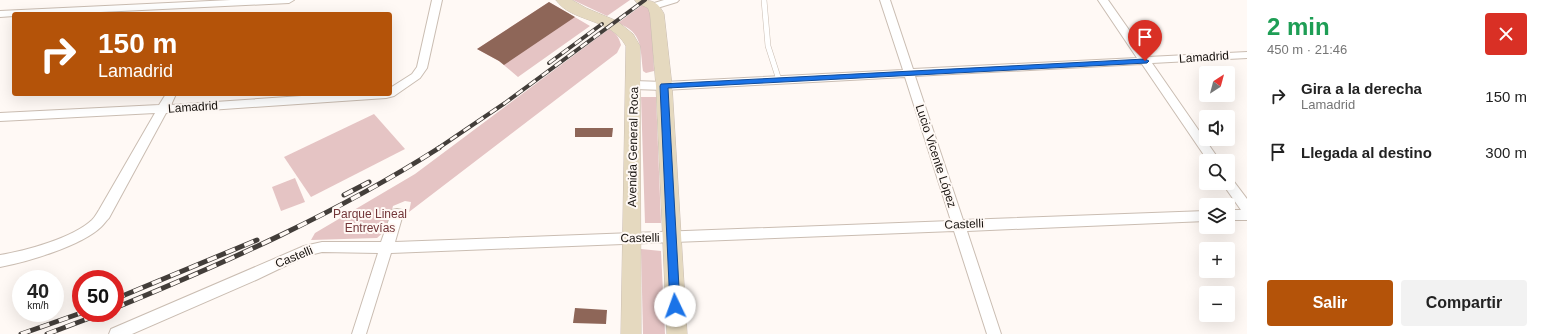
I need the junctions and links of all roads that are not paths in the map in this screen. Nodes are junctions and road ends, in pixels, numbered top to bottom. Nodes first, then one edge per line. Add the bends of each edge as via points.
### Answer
1 (289, 0) edge
2 (437, 0) edge
3 (563, 0) edge
4 (674, 0) edge
5 (764, 0) edge
6 (885, 0) edge
7 (1103, 0) edge
8 (220, 2) edge
9 (648, 3) edge
10 (37, 12) edge
11 (215, 12) edge
12 (12, 13) edge
13 (0, 14) edge
14 (1247, 54) edge
15 (1145, 61) junction
16 (910, 74) junction
17 (779, 80) junction
18 (634, 85) junction
19 (664, 86) junction
20 (392, 91) edge
21 (170, 96) edge
22 (356, 96) edge
23 (163, 109) junction
24 (0, 117) edge
25 (1209, 154) edge
26 (1234, 190) edge
27 (1247, 209) edge
28 (397, 214) dead end
29 (1247, 215) edge
30 (1199, 216) edge
31 (1235, 216) edge
32 (958, 225) junction
33 (632, 238) junction
34 (672, 238) junction
35 (386, 248) junction
36 (0, 261) edge
37 (116, 334) edge
38 (359, 334) edge
39 (631, 334) edge
40 (676, 334) edge
41 (994, 334) edge

1 - 8 street
2 - 20 street via 422,68 416,76
3 - 18 main road, Avenida General Roca via 627,34 634,46
4 - 9 street
5 - 17 lane via 768,46
6 - 16 street, Lucio Vicente López
7 - 15 street
8 - 10 street
8 - 11 street
9 - 19 main road via 657,14
12 - 13 street
14 - 15 street, Lamadrid
15 - 16 street, Lamadrid
15 - 25 street
16 - 17 street, Lamadrid
16 - 32 street, Lucio Vicente López
17 - 19 street, Lamadrid
18 - 19 street, Lamadrid
18 - 33 main road, Avenida General Roca
19 - 34 main road
21 - 23 street
22 - 23 street, Lamadrid
23 - 24 street, Lamadrid
23 - 36 street via 104,214 95,225 83,233 28,255
26 - 27 street
28 - 35 street
29 - 31 street
30 - 32 street, Castelli
32 - 34 street, Castelli
32 - 41 street, Lucio Vicente López
33 - 34 street, Castelli
33 - 35 street, Castelli
33 - 39 main road, Avenida General Roca
34 - 40 main road
35 - 37 street, Castelli via 312,248
35 - 38 street

